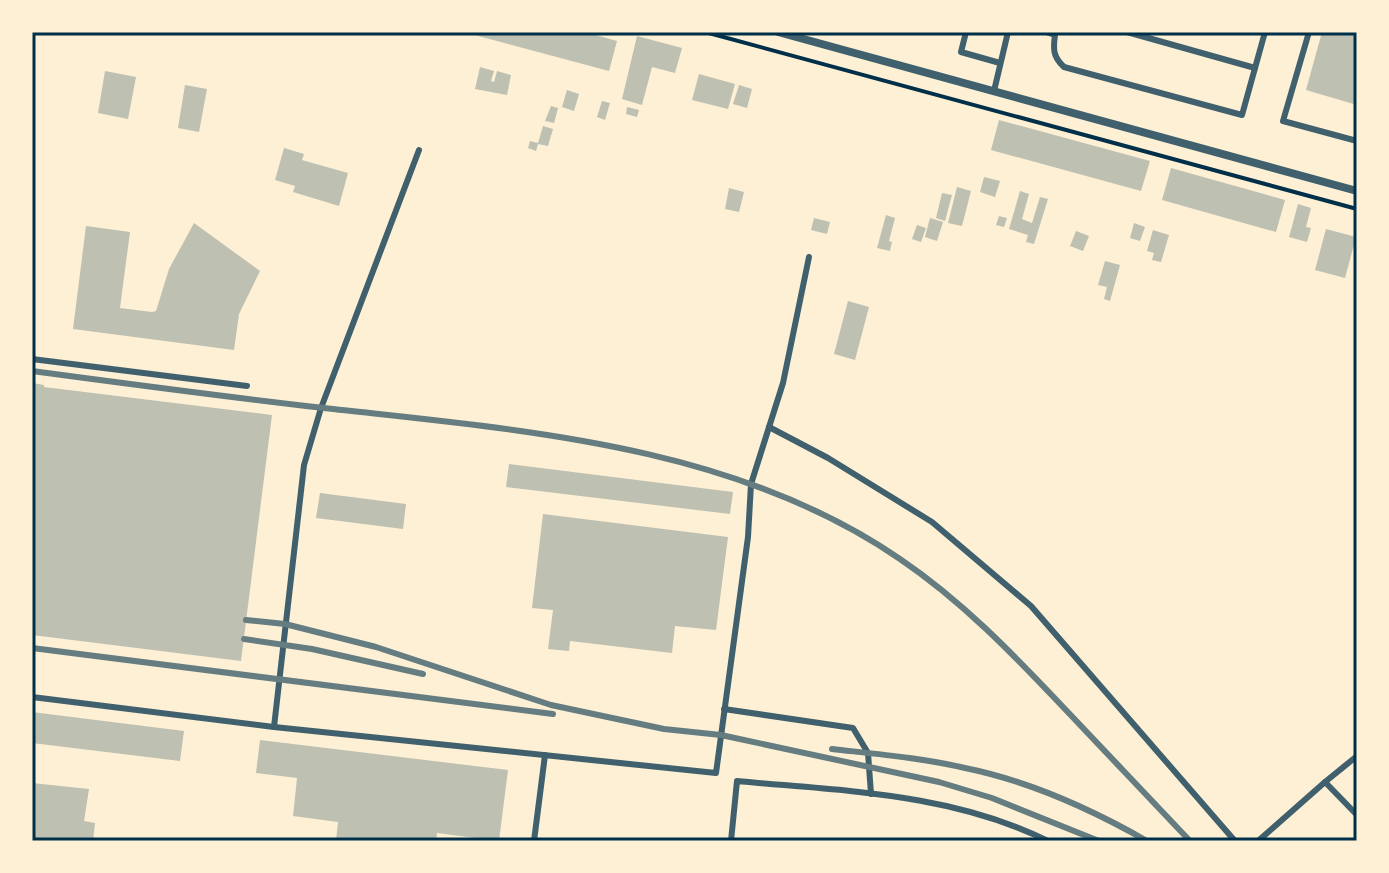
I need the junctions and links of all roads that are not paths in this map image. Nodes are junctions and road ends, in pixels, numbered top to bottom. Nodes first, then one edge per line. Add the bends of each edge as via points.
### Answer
1 (778, 32) edge
2 (966, 32) edge
3 (1008, 32) edge
4 (1046, 32) edge
5 (1127, 32) edge
6 (1265, 32) edge
7 (1309, 32) edge
8 (1056, 33) edge
9 (1000, 63) junction
10 (1255, 68) junction
11 (994, 91) junction
12 (1357, 141) edge
13 (419, 150) dead end
14 (1357, 191) edge
15 (809, 257) dead end
16 (32, 359) edge
17 (247, 386) dead end
18 (769, 427) junction
19 (32, 697) edge
20 (724, 709) junction
21 (274, 727) junction
22 (545, 755) junction
23 (1357, 756) edge
24 (1325, 782) junction
25 (871, 794) junction
26 (1357, 815) edge
27 (534, 841) edge
28 (731, 841) edge
29 (1048, 841) edge
30 (1235, 841) edge
31 (1258, 841) edge

1 - 11 street
2 - 9 lane via 961,52
3 - 9 lane
4 - 8 lane
5 - 10 lane
6 - 10 lane
7 - 12 lane via 1283,121
8 - 10 lane via 1053,49 1064,67 1242,115
9 - 11 lane
11 - 14 street
13 - 21 lane via 304,465
15 - 18 lane
16 - 17 lane
18 - 20 lane via 751,484
18 - 30 lane via 932,522 1031,606
19 - 21 lane
20 - 22 lane via 716,773
20 - 25 lane via 853,728 868,753
21 - 22 lane
22 - 27 lane
23 - 24 lane
24 - 26 lane
24 - 31 lane
25 - 28 lane via 737,781
25 - 29 lane via 921,799 1011,823

